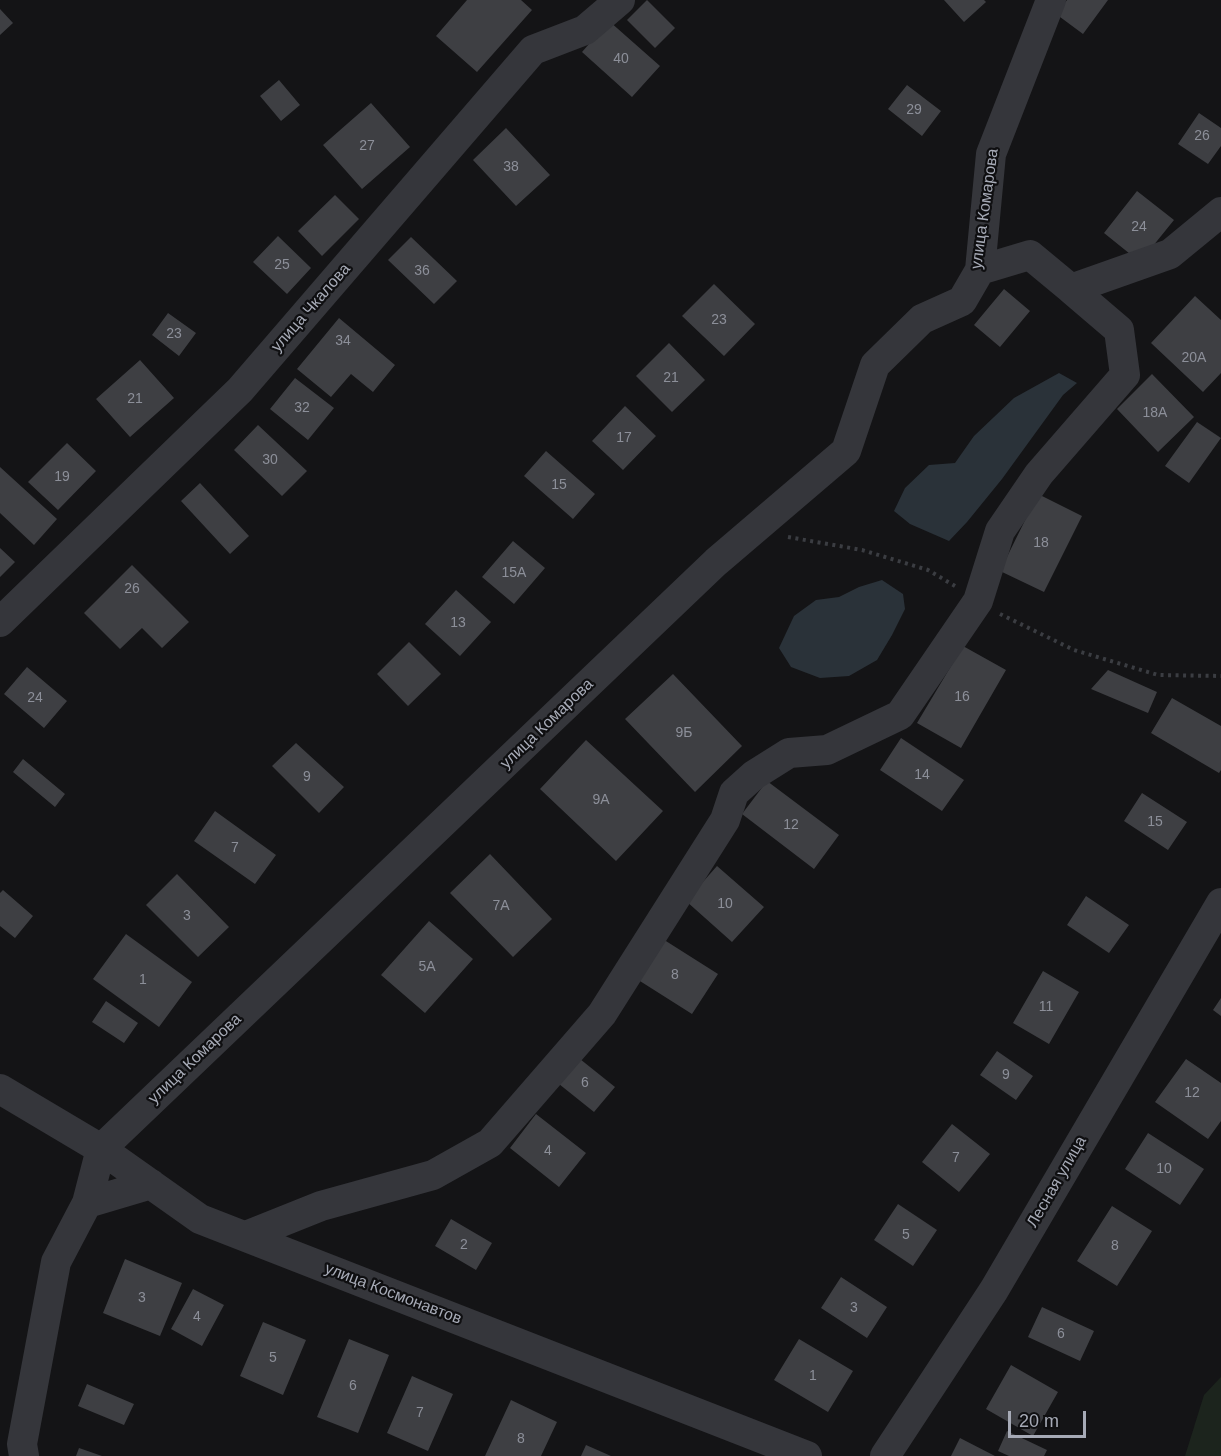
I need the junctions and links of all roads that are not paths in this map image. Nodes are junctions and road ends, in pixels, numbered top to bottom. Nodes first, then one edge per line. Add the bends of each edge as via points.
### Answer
1 (620, 0) edge
2 (1052, 0) edge
3 (1221, 212) edge
4 (980, 270) junction
5 (1071, 289) junction
6 (0, 621) edge
7 (1221, 903) edge
8 (0, 1089) edge
9 (101, 1149) junction
10 (151, 1184) junction
11 (87, 1203) junction
12 (246, 1236) junction
13 (15, 1450) edge
14 (807, 1456) edge
15 (885, 1456) edge

1 - 6 street, улица Чкалова via 585,30 533,51 240,390
2 - 4 street, улица Комарова via 990,154
3 - 5 street via 1170,254
4 - 5 street via 1030,255
4 - 9 street, улица Комарова via 962,301 922,319 875,365 846,451 716,562
5 - 12 street via 1119,330 1125,375 1039,474 1000,531 978,601 900,715 827,750 789,753 734,793 725,820 602,1014 490,1143 433,1175 321,1206
7 - 15 street, Лесная улица via 994,1290
8 - 9 street, улица Космонавтов
9 - 10 street, улица Космонавтов
9 - 11 street
10 - 11 street
10 - 12 street, улица Космонавтов via 200,1219
11 - 13 street via 56,1262
12 - 14 street, улица Космонавтов

